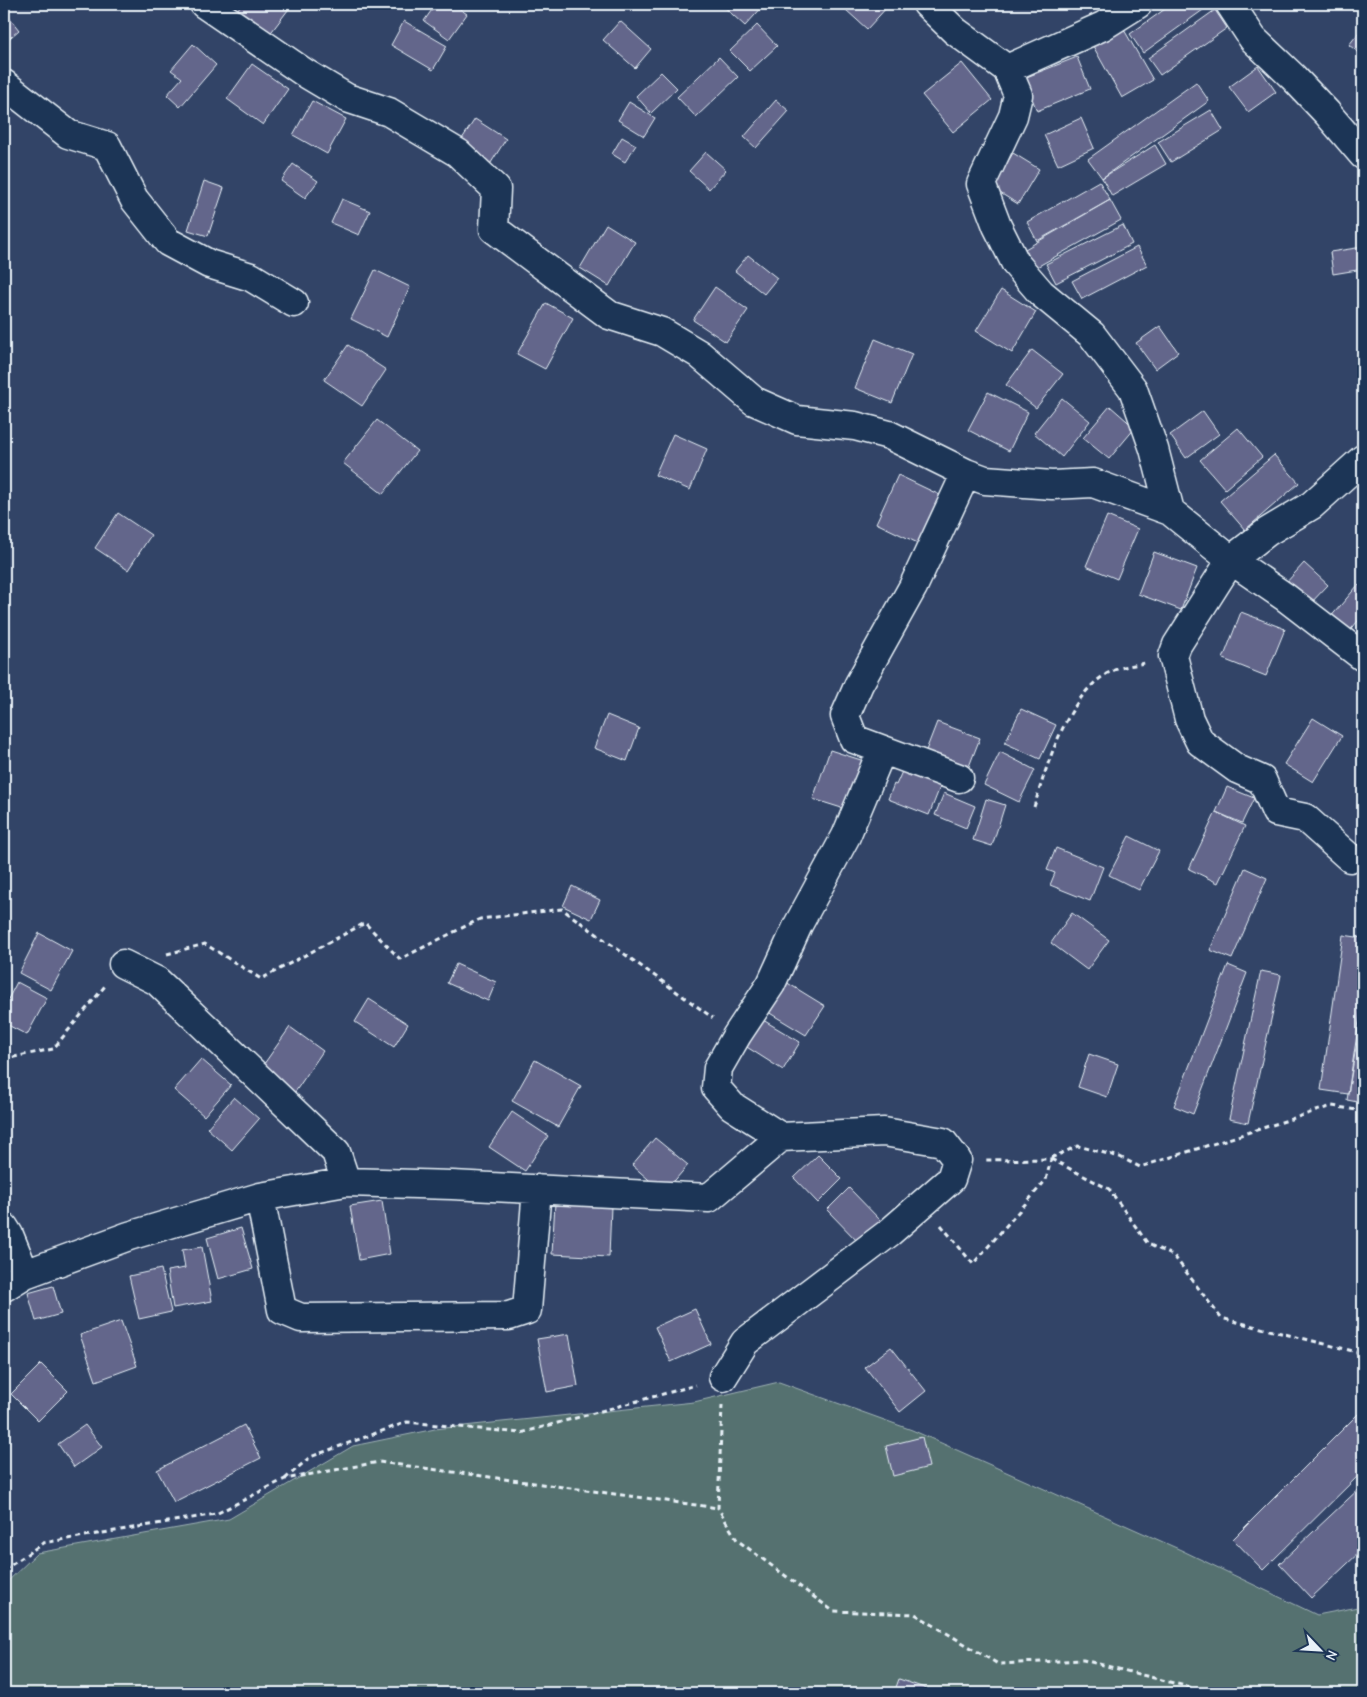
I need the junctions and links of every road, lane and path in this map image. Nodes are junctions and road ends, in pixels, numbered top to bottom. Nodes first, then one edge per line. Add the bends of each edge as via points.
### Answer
1 (204, 4) edge
2 (927, 4) edge
3 (1138, 4) edge
4 (1230, 4) edge
5 (1008, 69) junction
6 (4, 84) edge
7 (1363, 154) edge
8 (294, 303) dead end
9 (1363, 459) edge
10 (966, 473) junction
11 (1170, 511) junction
12 (1231, 560) junction
13 (1172, 656) junction
14 (1363, 657) edge
15 (882, 750) junction
16 (959, 778) dead end
17 (1034, 807) dead end
18 (1350, 858) dead end
19 (123, 964) junction
20 (737, 1035) junction
21 (4, 1059) edge
22 (1363, 1111) edge
23 (781, 1137) junction
24 (1051, 1158) junction
25 (957, 1160) junction
26 (346, 1182) junction
27 (537, 1189) junction
28 (260, 1197) junction
29 (923, 1203) junction
30 (4, 1227) edge
31 (14, 1280) edge
32 (1361, 1353) dead end
33 (723, 1377) junction
34 (285, 1479) junction
35 (718, 1508) junction
36 (4, 1570) edge
37 (1206, 1693) edge

1 - 10 street via 347,98 389,112 458,153 496,190 494,229 609,315 662,332 684,345 754,401 798,420 855,426 889,435
2 - 5 street via 955,31
3 - 5 street via 1103,26
4 - 7 street via 1253,39 1328,112
5 - 11 street via 1018,95 1012,116 981,184 1016,264 1041,293 1092,335 1133,389 1154,448
6 - 8 street via 68,134 107,146 134,199 168,242 209,264 252,277
9 - 12 street via 1312,505 1267,532
10 - 11 street via 985,480 1027,484 1093,483
10 - 15 street via 913,587 859,684 845,716 854,739
11 - 12 street
12 - 13 street
12 - 14 street
13 - 17 path via 1109,673 1088,690 1068,717
13 - 18 street via 1188,720 1200,742 1237,769 1262,780 1276,812 1305,818
15 - 16 street
15 - 20 street via 846,836 798,925 771,984
19 - 20 path via 206,944 261,979 365,923 400,959 480,919 562,910
19 - 21 path via 54,1049
19 - 26 street via 157,981 336,1152
20 - 23 street via 718,1068 716,1088 732,1106
22 - 24 path via 1332,1106 1140,1166 1078,1146
23 - 25 street via 884,1132 944,1142
23 - 27 street via 709,1198
24 - 25 path
24 - 29 path via 1046,1180 972,1264
24 - 32 path via 1109,1189 1148,1244 1174,1256 1221,1318
25 - 29 street via 951,1179
26 - 27 street
26 - 28 street
27 - 28 street via 528,1310 509,1316 301,1318 282,1310
28 - 31 street via 129,1236
29 - 33 street via 890,1232 745,1342
30 - 31 street via 9,1235
33 - 34 path via 521,1433 407,1422 310,1457
33 - 35 path
34 - 35 path via 379,1462
34 - 36 path via 216,1514 44,1543
35 - 37 path via 737,1540 833,1611 915,1614 998,1664 1083,1660

